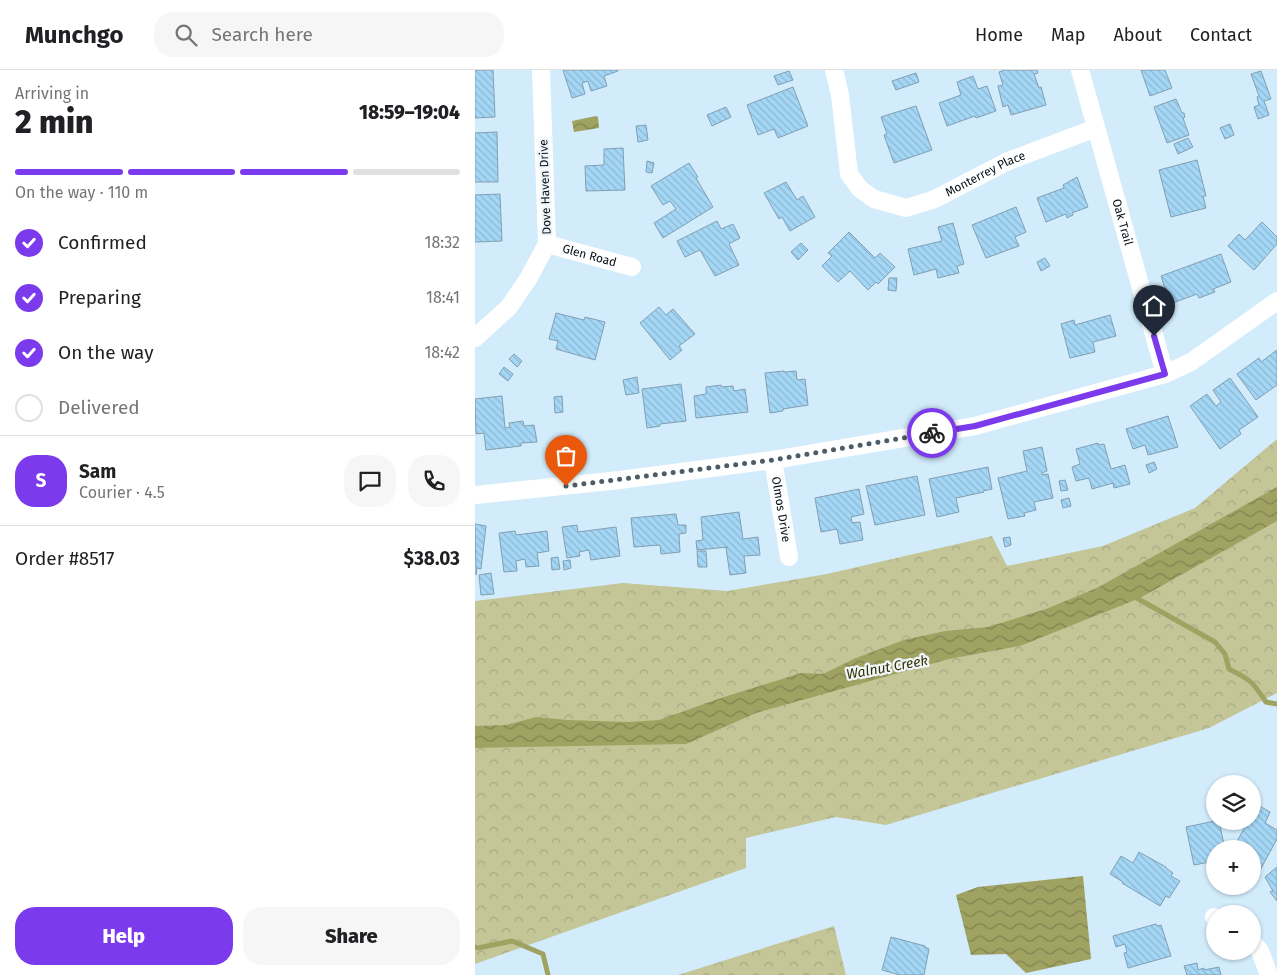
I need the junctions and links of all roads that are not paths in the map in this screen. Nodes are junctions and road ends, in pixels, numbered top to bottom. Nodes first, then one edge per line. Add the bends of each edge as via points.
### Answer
1 (541, 70) edge
2 (834, 70) edge
3 (1080, 70) edge
4 (1096, 128) junction
5 (547, 244) junction
6 (632, 267) dead end
7 (1277, 301) edge
8 (475, 338) edge
9 (1165, 374) junction
10 (773, 460) junction
11 (475, 495) edge
12 (789, 557) dead end
13 (1261, 954) edge
14 (1269, 975) edge

1 - 5 street, Dove Haven Drive
2 - 4 street, Monterrey Place via 841,95 849,174 874,200 906,208 935,199 1006,162
3 - 4 street, Oak Trail
4 - 9 street, Oak Trail
5 - 6 street, Glen Road
5 - 8 street, Dove Haven Drive via 509,307
7 - 9 street via 1191,362
9 - 10 street via 975,426
10 - 11 street
10 - 12 street, Olmos Drive
13 - 14 street

